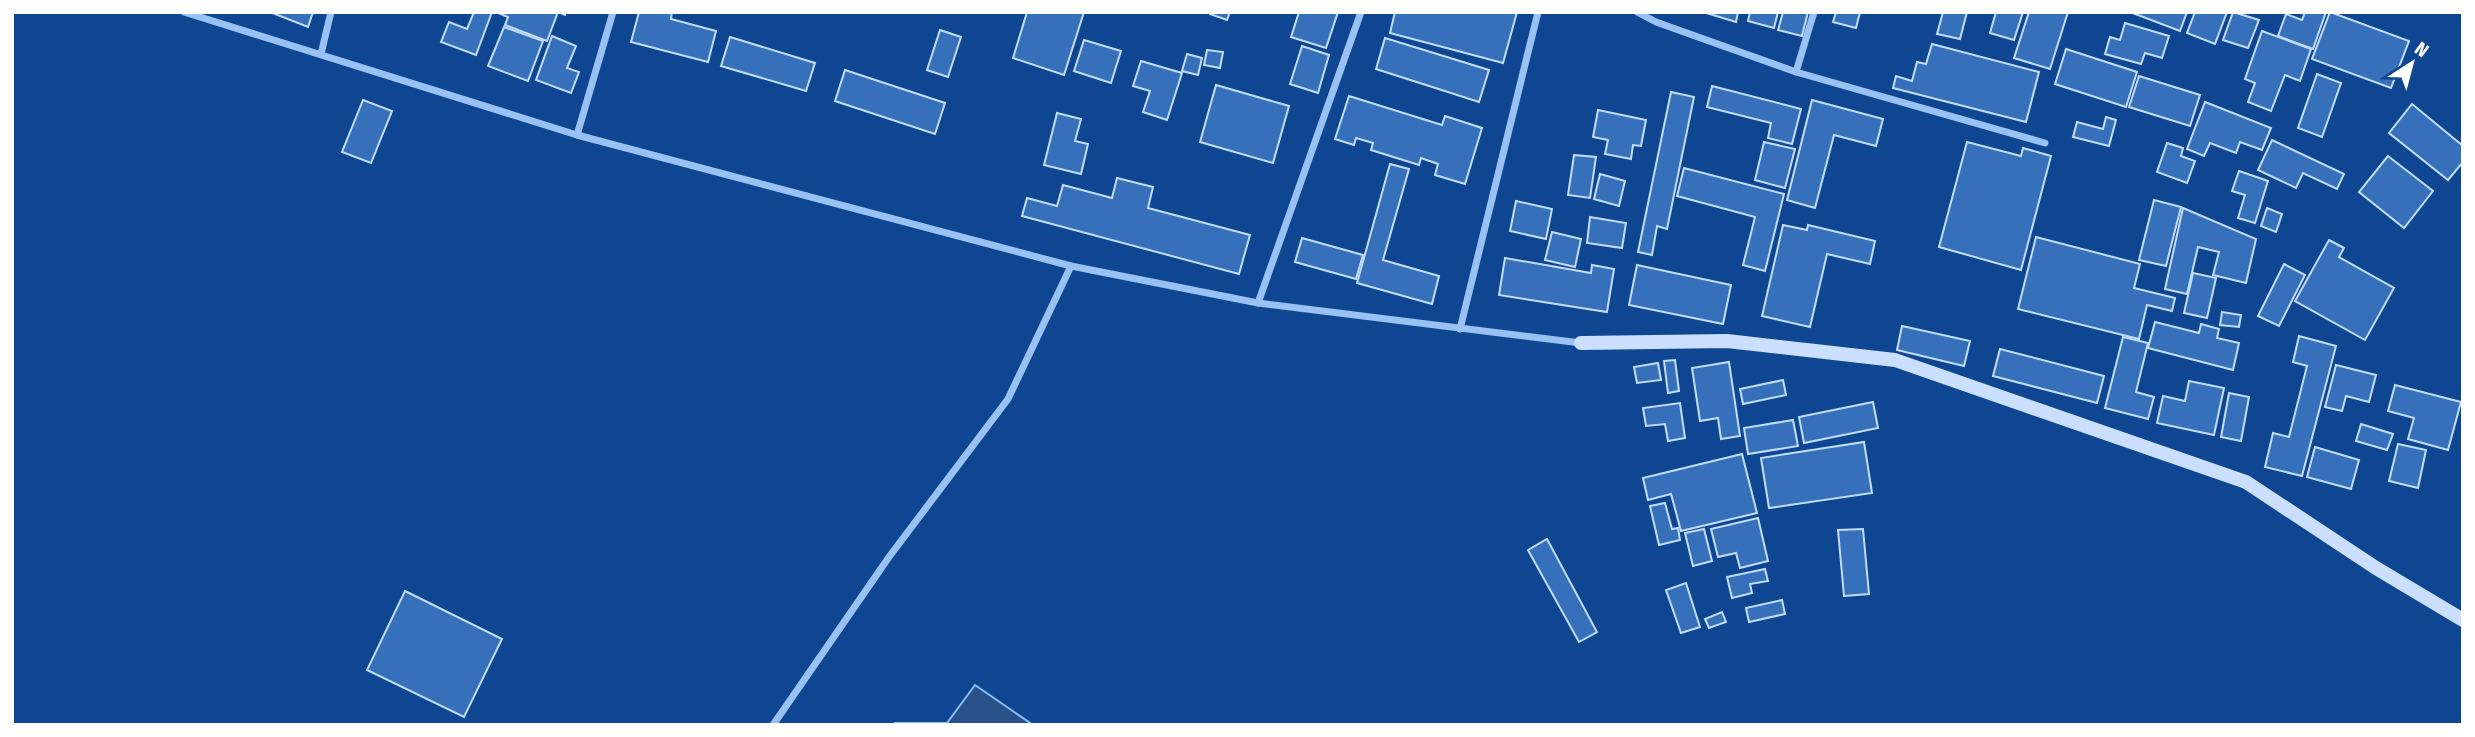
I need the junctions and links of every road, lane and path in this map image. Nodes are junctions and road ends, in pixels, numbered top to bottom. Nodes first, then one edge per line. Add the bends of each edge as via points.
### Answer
1 (184, 12) edge
2 (331, 12) edge
3 (613, 12) edge
4 (1361, 12) edge
5 (1538, 12) edge
6 (1637, 12) edge
7 (1659, 12) edge
8 (1814, 12) edge
9 (1656, 22) junction
10 (321, 54) junction
11 (1796, 72) junction
12 (577, 135) junction
13 (2045, 143) dead end
14 (1071, 266) junction
15 (1258, 303) junction
16 (1460, 329) junction
17 (1581, 343) joint
18 (2463, 620) edge
19 (773, 725) edge

1 - 10 street
2 - 10 street
3 - 12 street
4 - 15 street
5 - 16 street
6 - 9 street
7 - 9 street
8 - 11 street
9 - 11 street
10 - 12 street
11 - 13 street
12 - 14 street
14 - 15 street
14 - 19 street via 1008,399 889,557
15 - 16 street
16 - 17 street
17 - 18 street via 1727,341 1895,360 2246,482

